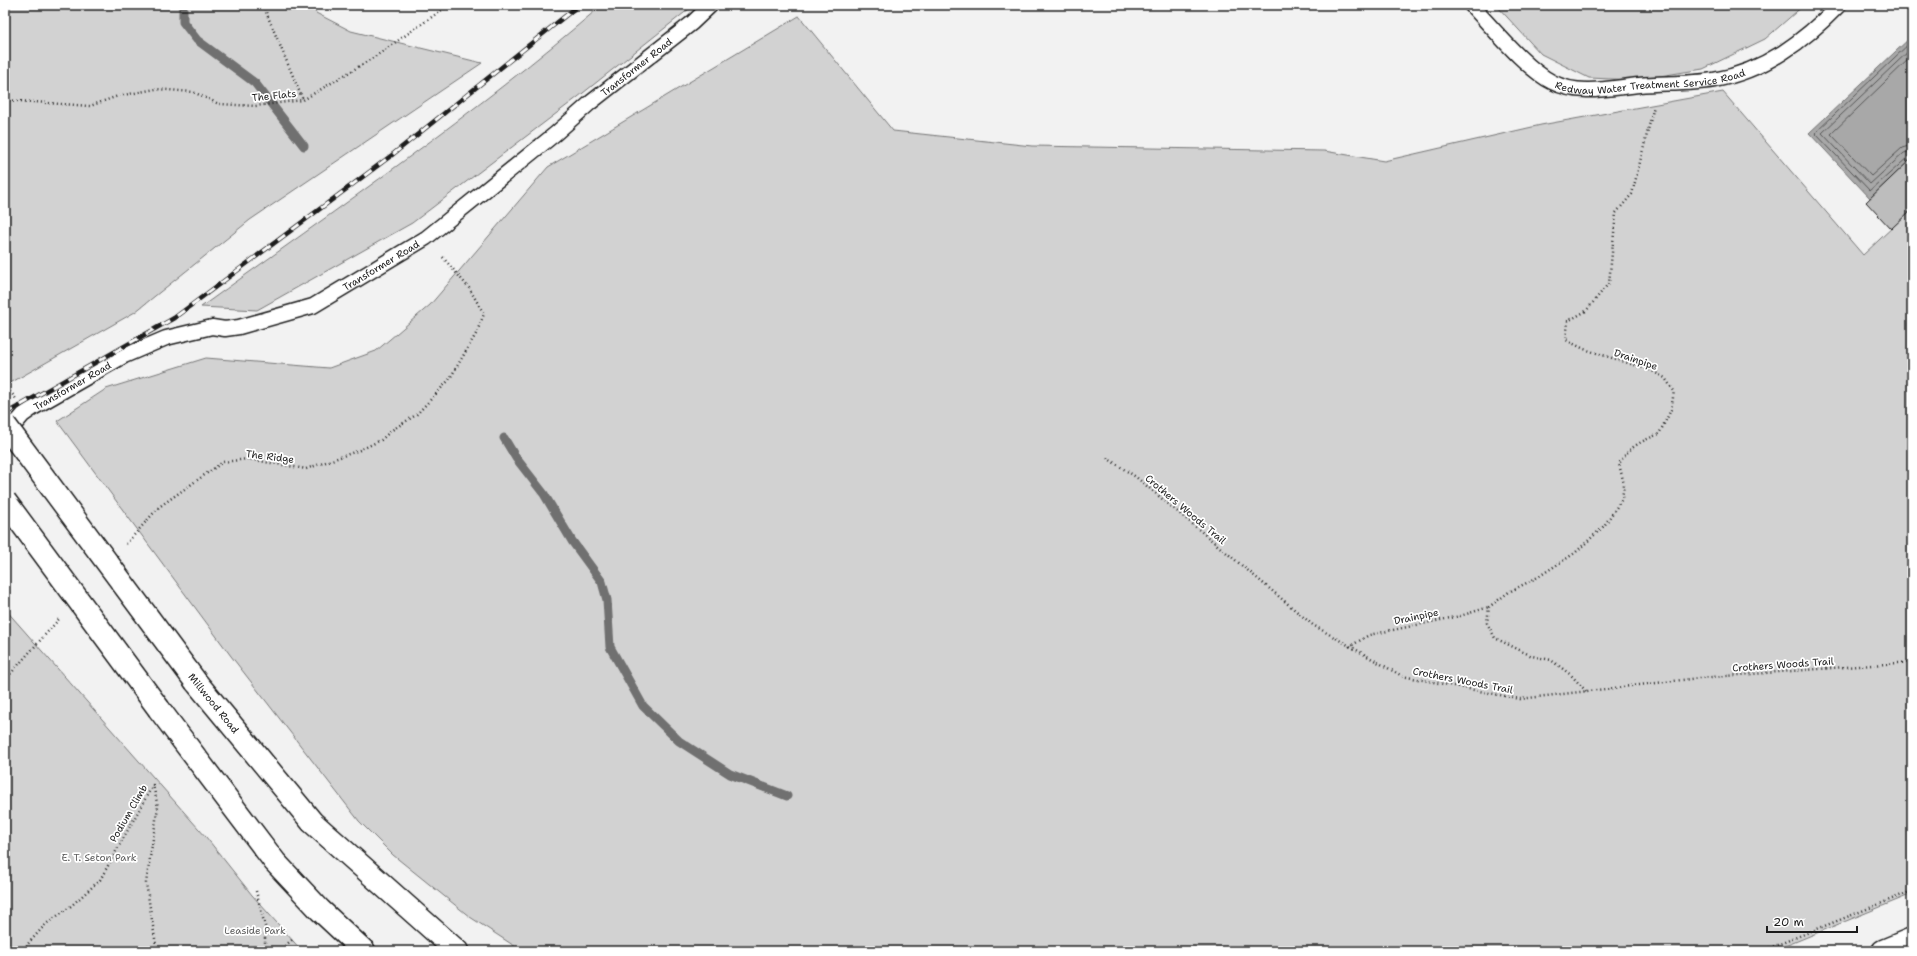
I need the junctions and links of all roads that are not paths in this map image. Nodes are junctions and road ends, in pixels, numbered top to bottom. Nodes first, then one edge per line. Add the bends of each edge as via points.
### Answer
1 (711, 5) edge
2 (1471, 5) edge
3 (1839, 5) edge
4 (5, 425) edge
5 (5, 436) edge
6 (5, 501) edge
7 (1912, 939) edge
8 (364, 951) edge
9 (457, 951) edge
10 (1883, 951) edge

1 - 5 lane, Transformer Road via 426,238 313,306 239,327 212,327 166,338 124,356 22,415
2 - 3 lane, Redway Water Treatment Service Road via 1534,69 1558,84 1578,90 1713,80 1733,75 1780,55 1806,37
4 - 9 main road, Millwood Road, bridge via 196,682 312,822
6 - 8 main road, bridge via 275,862 320,910
7 - 10 main road

